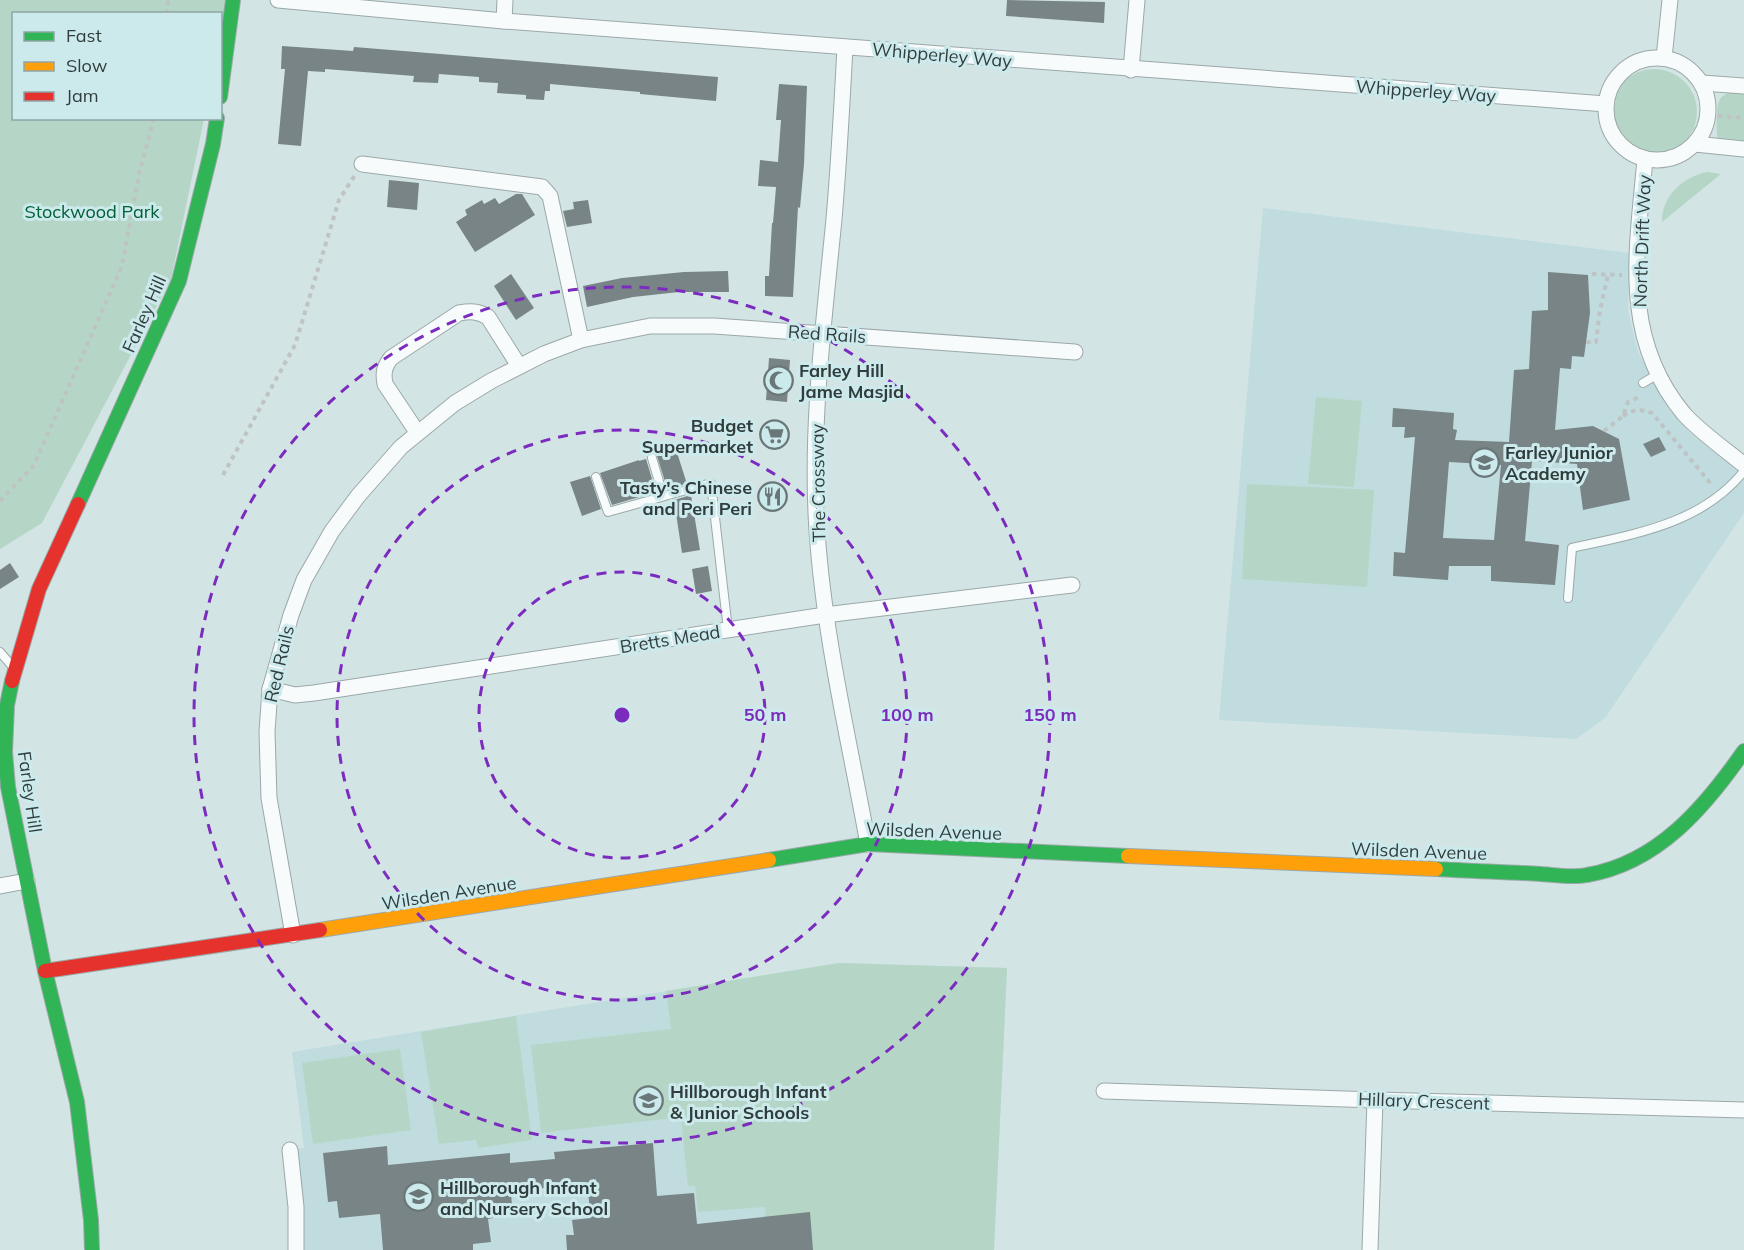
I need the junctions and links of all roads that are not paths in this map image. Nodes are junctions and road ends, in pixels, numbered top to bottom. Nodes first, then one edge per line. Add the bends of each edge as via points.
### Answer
1 (233, 0) edge
2 (278, 0) edge
3 (505, 0) edge
4 (1137, 0) edge
5 (1670, 0) edge
6 (504, 21) junction
7 (845, 47) junction
8 (1664, 58) junction
9 (1131, 70) junction
10 (222, 82) edge
11 (1702, 82) junction
12 (1744, 86) edge
13 (1606, 104) junction
14 (217, 120) edge
15 (1695, 144) junction
16 (1744, 148) edge
17 (1645, 159) junction
18 (362, 164) road end
19 (823, 334) junction
20 (581, 340) junction
21 (1074, 352) dead end
22 (519, 366) junction
23 (1661, 379) junction
24 (1642, 383) dead end
25 (417, 432) junction
26 (652, 458) dead end
27 (1744, 465) edge
28 (1744, 471) edge
29 (596, 477) dead end
30 (663, 495) junction
31 (1072, 585) dead end
32 (1568, 598) dead end
33 (825, 615) junction
34 (728, 630) junction
35 (0, 652) edge
36 (15, 670) junction
37 (270, 689) junction
38 (1744, 751) edge
39 (868, 844) junction
40 (27, 881) junction
41 (0, 886) edge
42 (293, 935) junction
43 (45, 972) junction
44 (1104, 1091) dead end
45 (1375, 1100) junction
46 (1744, 1110) edge
47 (290, 1150) dead end
48 (92, 1250) edge
49 (296, 1250) edge
50 (1370, 1250) edge

1 - 10 street
2 - 6 street, Whipperley Way
3 - 6 street
4 - 9 street
5 - 8 street
6 - 7 street, Whipperley Way
7 - 9 street, Whipperley Way
7 - 19 street, The Crossway
8 - 11 street via 1686,67
8 - 13 street via 1648,58 1619,74
9 - 13 street, Whipperley Way
11 - 12 street
11 - 15 street via 1708,114
13 - 17 street via 1611,133 1631,154
14 - 36 street, Farley Hill via 179,281 39,589
15 - 16 street
15 - 17 street via 1672,158
17 - 23 street, North Drift Way via 1637,304 1652,364
18 - 20 street via 542,187 550,196
19 - 20 street, Red Rails via 650,326
19 - 21 street, Red Rails
19 - 33 street, The Crossway via 815,458
20 - 22 street, Red Rails
22 - 25 street, Red Rails via 456,403
22 - 25 street via 488,317 470,311 459,314 391,358 385,366 385,384
23 - 24 lane
23 - 27 street, North Drift Way via 1686,416
25 - 37 street, Red Rails via 358,496 332,531 304,580
26 - 30 lane
28 - 32 lane via 1720,495 1669,523 1572,548
29 - 30 lane via 608,512
30 - 34 lane via 711,483
31 - 33 street, Bretts Mead
33 - 34 street, Bretts Mead
33 - 39 street, The Crossway
34 - 37 street, Bretts Mead via 314,693 295,695
35 - 36 lane
36 - 40 street, Farley Hill via 7,705 5,752
37 - 42 street, Red Rails via 269,798
38 - 39 street, Wilsden Avenue via 1689,822 1659,846 1623,865 1585,876
39 - 42 street, Wilsden Avenue
40 - 41 street
40 - 43 street, Farley Hill
42 - 43 street, Wilsden Avenue
43 - 48 street, Farley Hill via 76,1102
44 - 45 street, Hillary Crescent
45 - 46 street, Hillary Crescent
45 - 50 street
47 - 49 street

